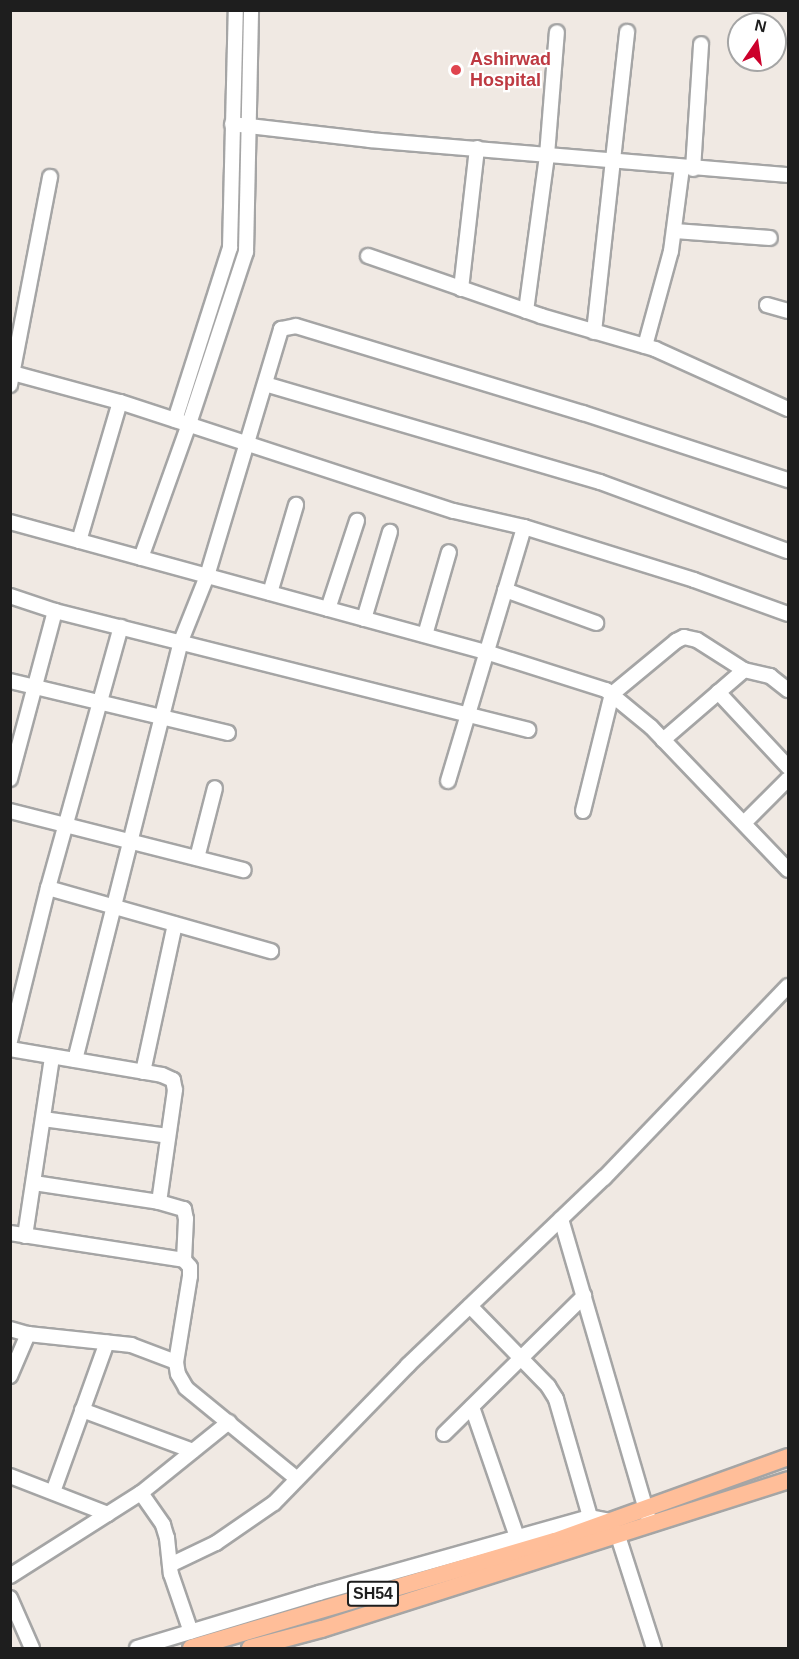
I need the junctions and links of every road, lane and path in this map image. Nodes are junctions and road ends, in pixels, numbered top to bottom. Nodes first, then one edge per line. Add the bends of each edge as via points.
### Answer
1 (236, 10) edge
2 (251, 10) edge
3 (557, 32) dead end
4 (627, 32) dead end
5 (701, 44) dead end
6 (232, 124) junction
7 (248, 126) junction
8 (477, 147) junction
9 (547, 155) junction
10 (613, 162) junction
11 (688, 168) junction
12 (789, 175) edge
13 (50, 177) dead end
14 (675, 231) junction
15 (770, 238) dead end
16 (368, 256) dead end
17 (461, 289) junction
18 (767, 305) dead end
19 (526, 311) junction
20 (789, 311) edge
21 (594, 332) junction
22 (645, 346) junction
23 (12, 379) edge
24 (265, 384) junction
25 (120, 402) junction
26 (789, 409) edge
27 (175, 420) junction
28 (189, 424) junction
29 (247, 443) junction
30 (789, 480) edge
31 (296, 505) dead end
32 (357, 521) dead end
33 (10, 522) edge
34 (524, 527) junction
35 (390, 532) dead end
36 (79, 541) junction
37 (789, 551) edge
38 (449, 552) dead end
39 (141, 558) junction
40 (207, 576) junction
41 (505, 590) junction
42 (270, 593) junction
43 (10, 596) edge
44 (328, 609) junction
45 (55, 611) junction
46 (789, 614) edge
47 (364, 619) junction
48 (596, 623) dead end
49 (121, 627) junction
50 (425, 635) junction
51 (181, 642) junction
52 (486, 652) junction
53 (744, 670) junction
54 (10, 681) edge
55 (35, 687) junction
56 (789, 690) edge
57 (718, 692) junction
58 (612, 694) junction
59 (100, 702) junction
60 (469, 712) junction
61 (161, 717) junction
62 (528, 730) dead end
63 (228, 733) dead end
64 (663, 740) junction
65 (789, 767) edge
66 (10, 778) edge
67 (789, 779) edge
68 (448, 781) dead end
69 (215, 788) dead end
70 (10, 811) edge
71 (583, 811) dead end
72 (744, 824) junction
73 (65, 825) junction
74 (129, 841) junction
75 (197, 858) junction
76 (244, 870) dead end
77 (789, 870) edge
78 (48, 888) junction
79 (112, 906) junction
80 (175, 924) junction
81 (271, 951) dead end
82 (789, 986) edge
83 (10, 1041) edge
84 (10, 1050) edge
85 (52, 1057) junction
86 (75, 1060) junction
87 (143, 1072) junction
88 (43, 1119) junction
89 (168, 1136) junction
90 (34, 1183) junction
91 (159, 1202) junction
92 (561, 1219) junction
93 (10, 1233) edge
94 (25, 1236) junction
95 (184, 1260) junction
96 (584, 1296) junction
97 (470, 1306) junction
98 (10, 1329) edge
99 (28, 1334) junction
100 (107, 1342) junction
101 (522, 1359) junction
102 (176, 1362) junction
103 (10, 1376) edge
104 (472, 1407) junction
105 (82, 1410) junction
106 (229, 1422) junction
107 (444, 1434) dead end
108 (193, 1451) junction
109 (789, 1457) edge
110 (772, 1463) junction
111 (10, 1476) edge
112 (296, 1478) junction
113 (784, 1482) edge
114 (53, 1492) junction
115 (141, 1493) junction
116 (646, 1509) junction
117 (108, 1514) junction
118 (590, 1517) junction
119 (651, 1525) junction
120 (614, 1528) junction
121 (517, 1537) junction
122 (557, 1548) junction
123 (170, 1565) junction
124 (10, 1576) edge
125 (11, 1598) edge
126 (191, 1640) edge
127 (32, 1648) edge
128 (136, 1648) edge
129 (250, 1648) edge
130 (654, 1648) edge

1 - 6 street
2 - 7 street
3 - 9 street
4 - 10 street
5 - 11 street
6 - 7 street
6 - 27 street via 230,248
7 - 8 street
7 - 28 street via 246,252
8 - 9 street
8 - 17 street
9 - 10 street
9 - 19 street
10 - 11 street
10 - 21 street
11 - 12 street
11 - 14 street
13 - 23 street
14 - 15 street
14 - 22 street
16 - 17 street
17 - 19 street
18 - 20 street
19 - 21 street
21 - 22 street
22 - 26 street
23 - 25 street
24 - 29 street
24 - 30 street via 281,329 296,326
24 - 37 street via 600,482
25 - 27 street
25 - 36 street
27 - 28 street
28 - 29 street
28 - 39 street
29 - 34 street via 453,511
29 - 40 street
31 - 42 street
32 - 44 street
33 - 36 street
34 - 41 street
34 - 46 street
35 - 47 street
36 - 39 street
38 - 50 street
39 - 40 street
40 - 42 street
40 - 51 street
41 - 48 street
41 - 52 street
42 - 44 street
43 - 45 street
44 - 47 street
45 - 49 street
45 - 55 street
47 - 50 street
49 - 51 street
49 - 59 street
50 - 52 street
51 - 60 street
51 - 61 street
52 - 58 street
52 - 60 street
53 - 56 street via 770,676
53 - 57 street
53 - 58 street via 697,640 684,637
54 - 55 street
55 - 59 street
55 - 66 street
57 - 64 street
57 - 65 street
58 - 64 street
58 - 71 street
59 - 61 street
59 - 73 street
60 - 62 street
60 - 68 street
61 - 63 street
61 - 74 street
64 - 72 street
67 - 72 street
69 - 75 street
70 - 73 street
72 - 77 street
73 - 74 street
73 - 78 street
74 - 75 street
74 - 79 street
75 - 76 street
78 - 79 street
78 - 83 street
79 - 80 street
79 - 86 street
80 - 81 street
80 - 87 street
82 - 92 street
84 - 85 street
85 - 86 street
85 - 88 street
86 - 87 street
87 - 89 street via 173,1080
88 - 89 street
88 - 90 street
89 - 91 street
90 - 91 street
90 - 94 street
91 - 95 street via 184,1209
92 - 96 street
92 - 97 street
93 - 94 street
94 - 95 street
95 - 102 street via 190,1276
96 - 101 street
96 - 116 street
97 - 101 street
97 - 112 street
98 - 99 street
99 - 100 street
99 - 103 street
100 - 102 street via 148,1349
100 - 105 street
101 - 104 street
101 - 118 street via 556,1399
102 - 106 street via 186,1388
104 - 107 street
104 - 121 street
105 - 108 street
105 - 114 street
106 - 108 street
106 - 112 street
108 - 115 street
109 - 110 main road, SH54
110 - 113 main road
110 - 116 main road, SH54
111 - 114 street
112 - 123 street via 274,1503 233,1532
113 - 119 main road, SH54
114 - 117 street
115 - 117 street
115 - 123 street via 163,1525
116 - 119 street
116 - 120 main road, SH54
117 - 124 street
118 - 120 street
118 - 121 street
119 - 120 main road, SH54
120 - 122 main road, SH54
120 - 130 street
121 - 126 street
122 - 126 main road, SH54
122 - 129 main road, SH54 via 322,1629
123 - 126 street
125 - 127 street
126 - 128 street

